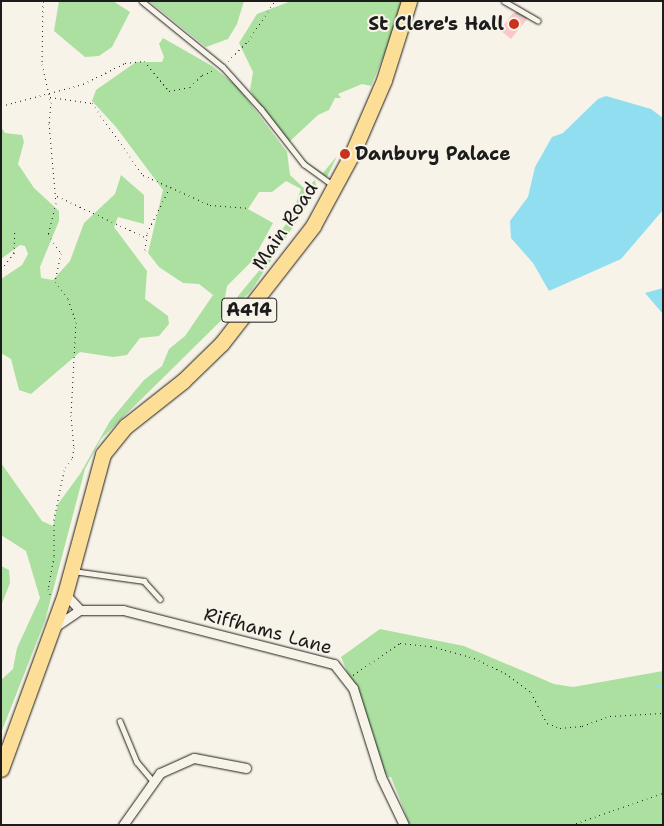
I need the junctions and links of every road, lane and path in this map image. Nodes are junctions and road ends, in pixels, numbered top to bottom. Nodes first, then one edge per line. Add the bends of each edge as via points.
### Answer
1 (43, 1) edge
2 (142, 1) edge
3 (275, 1) edge
4 (409, 1) edge
5 (504, 1) edge
6 (538, 21) dead end
7 (223, 67) junction
8 (49, 94) junction
9 (50, 97) junction
10 (1, 106) edge
11 (336, 186) junction
12 (170, 188) junction
13 (55, 195) junction
14 (250, 208) dead end
15 (15, 229) dead end
16 (146, 238) junction
17 (145, 250) dead end
18 (1, 269) edge
19 (3, 364) dead end
20 (1, 366) edge
21 (72, 571) junction
22 (62, 600) junction
23 (160, 600) dead end
24 (80, 610) junction
25 (52, 629) junction
26 (346, 679) junction
27 (663, 713) edge
28 (120, 722) dead end
29 (246, 768) dead end
30 (1, 769) edge
31 (153, 781) junction
32 (663, 793) edge
33 (124, 825) edge
34 (404, 825) edge
35 (571, 825) edge

1 - 8 path via 42,64
2 - 7 lane
3 - 7 path via 260,19 248,42
4 - 11 main road, Main Road / A414 via 384,80
5 - 6 lane
7 - 8 path via 202,75 190,86 169,91 144,61 125,63 83,84
7 - 11 lane via 304,164
8 - 9 path
8 - 10 path
9 - 12 path via 92,103 143,175
9 - 13 path
11 - 21 main road, Main Road / A414 via 313,226 222,343 112,440 98,469
12 - 14 path via 210,205
12 - 16 path
13 - 16 path
13 - 22 path via 48,234 61,253 55,282 68,299 76,322 72,354 74,447 57,502 48,588 54,604
15 - 18 path via 14,253
16 - 17 path
19 - 20 path
21 - 22 main road, Main Road / A414
21 - 23 lane via 144,581
22 - 24 street
22 - 25 main road, A414
24 - 25 street
24 - 26 street, Riffhams Lane via 123,610 300,653 334,664
25 - 30 main road, A414
26 - 27 path via 400,643 431,646 474,658 505,673 530,692 547,723 560,728 582,726 610,716
26 - 34 street, Riffhams Lane via 353,688 381,777
28 - 31 lane via 137,762
29 - 31 street via 194,758 160,773
31 - 33 street
32 - 35 path

